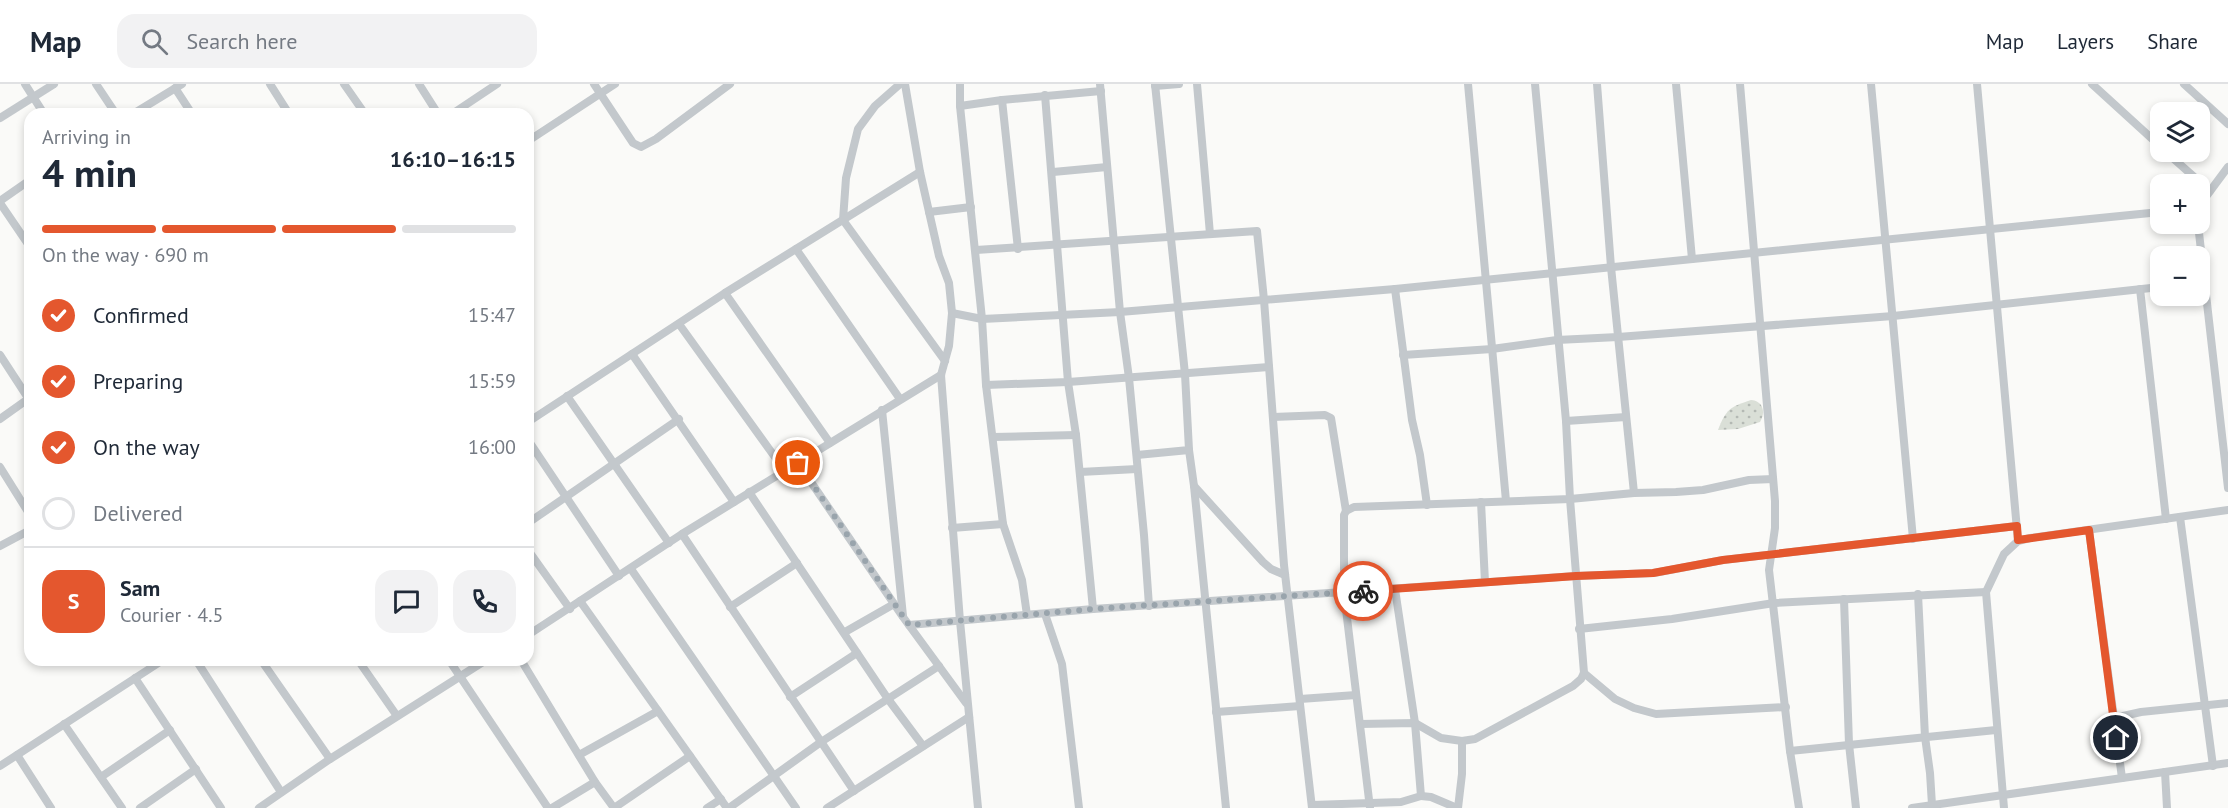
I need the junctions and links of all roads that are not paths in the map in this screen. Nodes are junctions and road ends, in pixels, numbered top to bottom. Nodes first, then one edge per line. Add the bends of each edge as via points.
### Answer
1 (25, 84) edge
2 (54, 84) edge
3 (96, 84) edge
4 (270, 84) edge
5 (344, 84) edge
6 (419, 84) edge
7 (497, 84) edge
8 (594, 84) edge
9 (615, 84) edge
10 (730, 84) edge
11 (900, 84) edge
12 (905, 84) edge
13 (960, 84) edge
14 (1179, 84) edge
15 (1197, 84) edge
16 (1468, 84) edge
17 (1535, 84) edge
18 (1598, 84) edge
19 (1676, 84) edge
20 (1740, 84) edge
21 (1871, 84) edge
22 (1977, 84) edge
23 (2092, 84) edge
24 (2184, 84) edge
25 (1155, 85) edge
26 (179, 86) edge
27 (1100, 87) edge
28 (600, 93) junction
29 (1045, 95) junction
30 (33, 97) junction
31 (1002, 100) junction
32 (960, 106) junction
33 (40, 108) edge
34 (112, 108) edge
35 (143, 108) edge
36 (189, 108) edge
37 (285, 108) edge
38 (361, 108) edge
39 (434, 108) edge
40 (461, 108) edge
41 (0, 118) edge
42 (2228, 124) edge
43 (534, 137) edge
44 (2150, 137) edge
45 (2177, 162) edge
46 (1107, 167) junction
47 (2228, 167) edge
48 (920, 172) junction
49 (1053, 172) junction
50 (2191, 174) edge
51 (24, 184) edge
52 (2210, 191) edge
53 (0, 202) edge
54 (971, 207) junction
55 (929, 212) junction
56 (2150, 213) edge
57 (843, 220) junction
58 (1990, 229) junction
59 (1210, 234) junction
60 (1170, 237) junction
61 (24, 238) edge
62 (1886, 240) junction
63 (1114, 241) junction
64 (1057, 245) junction
65 (796, 249) junction
66 (1018, 249) junction
67 (976, 250) junction
68 (1753, 253) junction
69 (1692, 259) junction
70 (1611, 267) junction
71 (1551, 273) junction
72 (1485, 280) junction
73 (2150, 288) edge
74 (1395, 289) junction
75 (2140, 289) junction
76 (725, 293) junction
77 (1264, 300) junction
78 (1996, 304) junction
79 (2205, 306) edge
80 (1177, 307) junction
81 (1120, 312) junction
82 (952, 313) junction
83 (1062, 315) junction
84 (1893, 316) junction
85 (982, 319) junction
86 (679, 324) junction
87 (1759, 325) junction
88 (1618, 337) junction
89 (1557, 339) junction
90 (1492, 349) junction
91 (632, 354) junction
92 (0, 355) edge
93 (1403, 355) junction
94 (945, 361) junction
95 (1269, 367) junction
96 (1185, 374) junction
97 (941, 375) junction
98 (1129, 378) junction
99 (1068, 382) junction
100 (986, 385) junction
101 (24, 392) edge
102 (567, 396) junction
103 (900, 399) junction
104 (24, 403) edge
105 (882, 410) junction
106 (1273, 417) junction
107 (1626, 417) junction
108 (534, 418) edge
109 (0, 419) edge
110 (679, 419) junction
111 (1566, 421) junction
112 (1076, 435) junction
113 (993, 437) junction
114 (830, 443) junction
115 (534, 449) edge
116 (1189, 450) junction
117 (1137, 455) junction
118 (798, 463) junction
119 (615, 465) junction
120 (0, 467) edge
121 (1137, 469) junction
122 (784, 471) junction
123 (1080, 472) junction
124 (1773, 479) junction
125 (1194, 486) junction
126 (2228, 488) edge
127 (749, 492) junction
128 (1634, 492) junction
129 (566, 498) junction
130 (1570, 499) junction
131 (1506, 501) junction
132 (734, 502) junction
133 (1480, 502) junction
134 (24, 505) edge
135 (1427, 505) junction
136 (2228, 510) edge
137 (1346, 511) junction
138 (2180, 518) junction
139 (534, 519) edge
140 (2166, 519) junction
141 (1003, 524) junction
142 (2017, 526) junction
143 (952, 528) junction
144 (2089, 530) junction
145 (24, 533) edge
146 (682, 534) junction
147 (1913, 539) junction
148 (2018, 540) junction
149 (669, 543) junction
150 (0, 546) edge
151 (1770, 555) junction
152 (534, 558) edge
153 (797, 563) junction
154 (631, 568) junction
155 (1285, 575) junction
156 (619, 576) junction
157 (1576, 576) junction
158 (1485, 582) junction
159 (1395, 589) junction
160 (1986, 592) junction
161 (1344, 593) junction
162 (1918, 594) junction
163 (1288, 596) junction
164 (1844, 599) junction
165 (580, 601) junction
166 (1206, 602) junction
167 (1774, 603) junction
168 (894, 604) junction
169 (1149, 606) junction
170 (730, 607) junction
171 (570, 609) junction
172 (1093, 609) junction
173 (1045, 614) junction
174 (1027, 615) junction
175 (906, 621) junction
176 (960, 621) junction
177 (1579, 629) junction
178 (534, 631) edge
179 (845, 632) junction
180 (857, 653) junction
181 (154, 666) edge
182 (200, 666) edge
183 (267, 666) edge
184 (362, 666) edge
185 (453, 666) edge
186 (476, 666) edge
187 (525, 666) edge
188 (939, 666) junction
189 (1584, 673) junction
190 (460, 675) junction
191 (135, 678) junction
192 (1356, 695) junction
193 (790, 697) junction
194 (888, 699) junction
195 (1300, 702) junction
196 (2228, 703) edge
197 (968, 705) junction
198 (2205, 706) junction
199 (1786, 707) junction
200 (658, 711) junction
201 (1216, 712) junction
202 (397, 716) junction
203 (969, 717) junction
204 (2114, 718) junction
205 (1415, 723) junction
206 (64, 724) junction
207 (1360, 724) junction
208 (170, 730) junction
209 (1996, 730) junction
210 (1925, 737) junction
211 (1462, 741) junction
212 (821, 742) junction
213 (1850, 744) junction
214 (923, 746) junction
215 (1790, 751) junction
216 (17, 755) junction
217 (579, 755) junction
218 (690, 756) junction
219 (330, 759) junction
220 (2228, 763) edge
221 (0, 766) edge
222 (2213, 766) junction
223 (196, 770) junction
224 (2165, 772) junction
225 (773, 776) junction
226 (101, 777) junction
227 (2122, 778) junction
228 (595, 782) junction
229 (854, 791) junction
230 (281, 792) junction
231 (2002, 795) junction
232 (1421, 796) junction
233 (721, 799) junction
234 (1932, 805) junction
235 (1312, 806) edge
236 (1370, 806) edge
237 (51, 808) edge
238 (122, 808) edge
239 (140, 808) edge
240 (221, 808) edge
241 (259, 808) edge
242 (550, 808) edge
243 (707, 808) edge
244 (728, 808) edge
245 (796, 808) edge
246 (827, 808) edge
247 (978, 808) edge
248 (1079, 808) edge
249 (1226, 808) edge
250 (1458, 808) edge
251 (1799, 808) edge
252 (1856, 808) edge
253 (1912, 808) edge
254 (2004, 808) edge
255 (2167, 808) edge

1 - 30 street
2 - 30 street
3 - 34 street
4 - 37 street
5 - 38 street
6 - 39 street
7 - 40 street
8 - 28 street
9 - 28 street
10 - 28 street via 641,147 633,143
11 - 57 street via 875,106 858,129 846,178
12 - 48 street
13 - 32 street
14 - 25 street
15 - 59 street
16 - 72 street
17 - 71 street
18 - 70 street
19 - 69 street
20 - 68 street
21 - 62 street
22 - 58 street
23 - 44 street
24 - 42 street
25 - 60 street
26 - 35 street
26 - 36 street
27 - 29 street
27 - 46 street
28 - 43 street
29 - 31 street
29 - 49 street
30 - 33 street
30 - 41 street
31 - 32 street
31 - 66 street
32 - 54 street
45 - 50 street
46 - 49 street
46 - 63 street
47 - 52 street
48 - 55 street
48 - 57 street
49 - 64 street
51 - 53 street
53 - 61 street
54 - 55 street
54 - 67 street
55 - 82 street via 949,283
56 - 58 street
57 - 65 street
57 - 94 street
58 - 62 street
58 - 78 street
59 - 60 street
59 - 77 street via 1257,231
60 - 63 street
60 - 80 street
62 - 68 street
62 - 84 street
63 - 64 street
63 - 81 street
64 - 66 street
64 - 83 street
65 - 76 street
65 - 103 street
66 - 67 street
67 - 85 street
68 - 69 street
68 - 87 street
69 - 70 street
70 - 71 street
70 - 88 street
71 - 72 street
71 - 89 street
72 - 74 street
72 - 90 street
73 - 75 street
74 - 77 street
74 - 93 street
75 - 78 street
75 - 140 street
76 - 86 street
76 - 114 street
77 - 80 street
77 - 95 street
78 - 84 street
78 - 142 street
79 - 126 street
80 - 81 street
80 - 96 street
81 - 83 street
81 - 98 street
82 - 85 street
82 - 94 street
83 - 85 street
83 - 99 street
84 - 87 street
84 - 147 street
85 - 100 street
86 - 91 street
86 - 122 street
87 - 88 street
87 - 124 street
88 - 89 street
88 - 107 street
89 - 90 street
89 - 111 street
90 - 93 street
90 - 131 street
91 - 102 street
91 - 110 street
92 - 101 street
93 - 135 street
94 - 97 street
95 - 96 street
95 - 106 street
96 - 98 street
96 - 116 street
97 - 103 street
97 - 143 street
98 - 99 street
98 - 117 street
99 - 100 street
99 - 112 street
100 - 113 street
102 - 108 street
102 - 119 street
103 - 105 street
104 - 109 street
105 - 114 street
105 - 175 street
106 - 137 street via 1331,418
106 - 155 street
107 - 111 street
107 - 128 street
110 - 119 street
110 - 132 street
111 - 130 street
112 - 113 street
112 - 123 street
113 - 141 street
114 - 118 street
115 - 129 street
116 - 117 street
116 - 125 street
117 - 121 street
118 - 122 street
118 - 168 street
119 - 129 street
119 - 149 street
120 - 134 street
121 - 123 street
121 - 169 street
122 - 127 street
123 - 172 street
124 - 128 street via 1703,490
124 - 151 street via 1775,512
125 - 155 street via 1263,562
125 - 166 street
127 - 132 street
127 - 153 street
128 - 130 street
129 - 139 street
129 - 156 street
130 - 131 street
130 - 157 street
131 - 133 street
132 - 146 street
133 - 135 street
133 - 158 street
135 - 137 street via 1354,507
136 - 138 street
137 - 161 street
138 - 140 street
138 - 198 street
140 - 144 street
141 - 143 street
141 - 174 street via 1020,574
142 - 147 street
142 - 148 street
143 - 176 street
144 - 148 street
144 - 204 street
145 - 150 street
146 - 149 street
146 - 170 street
147 - 151 street
148 - 160 street via 2004,554
149 - 154 street
151 - 157 street via 1653,573
151 - 167 street
152 - 171 street
153 - 170 street
153 - 179 street
154 - 156 street
154 - 225 street
155 - 163 street
156 - 165 street
157 - 158 street
157 - 177 street
158 - 159 street
159 - 161 street
159 - 205 street
160 - 162 street
160 - 209 street
161 - 163 street
161 - 192 street
162 - 164 street
162 - 210 street
163 - 166 street
163 - 195 street
164 - 167 street
164 - 213 street
165 - 171 street
165 - 200 street
166 - 169 street
166 - 201 street
167 - 177 street
167 - 199 street
168 - 175 street
168 - 179 street
169 - 172 street
170 - 193 street
171 - 178 street
172 - 173 street
173 - 174 street
173 - 248 street via 1064,675
174 - 176 street
175 - 176 street
175 - 188 street
176 - 197 street
177 - 189 street
179 - 180 street
180 - 193 street
180 - 194 street
181 - 191 street
182 - 230 street
183 - 219 street
184 - 202 street
185 - 190 street
186 - 190 street
187 - 217 street
188 - 194 street
188 - 197 street
189 - 199 street via 1615,699 1656,714
189 - 211 street via 1573,686 1490,732
190 - 202 street
190 - 242 street
191 - 206 street
191 - 208 street
192 - 195 street
192 - 207 street
193 - 212 street
194 - 212 street
194 - 214 street
195 - 201 street
195 - 235 street
196 - 198 street
197 - 203 street
198 - 204 street
198 - 222 street
199 - 215 street
200 - 217 street
200 - 218 street
201 - 249 street
202 - 219 street
203 - 214 street
203 - 247 street
204 - 227 street
205 - 207 street
205 - 211 street via 1441,738
205 - 232 street
206 - 216 street
206 - 226 street
207 - 236 street
208 - 223 street
208 - 226 street
209 - 210 street
209 - 231 street
210 - 213 street
210 - 234 street
211 - 250 street
212 - 225 street
212 - 229 street
213 - 215 street
213 - 252 street
214 - 229 street
215 - 251 street
216 - 221 street
216 - 237 street
217 - 228 street
218 - 228 street via 614,808
218 - 233 street
219 - 230 street
220 - 222 street
222 - 224 street
223 - 239 street
223 - 240 street
224 - 227 street
224 - 255 street
225 - 244 street
225 - 245 street
226 - 238 street
227 - 231 street
228 - 242 street
229 - 246 street
230 - 241 street
231 - 234 street
231 - 254 street
232 - 236 street
232 - 250 street via 1431,796
233 - 243 street
233 - 244 street
234 - 253 street
235 - 236 street

